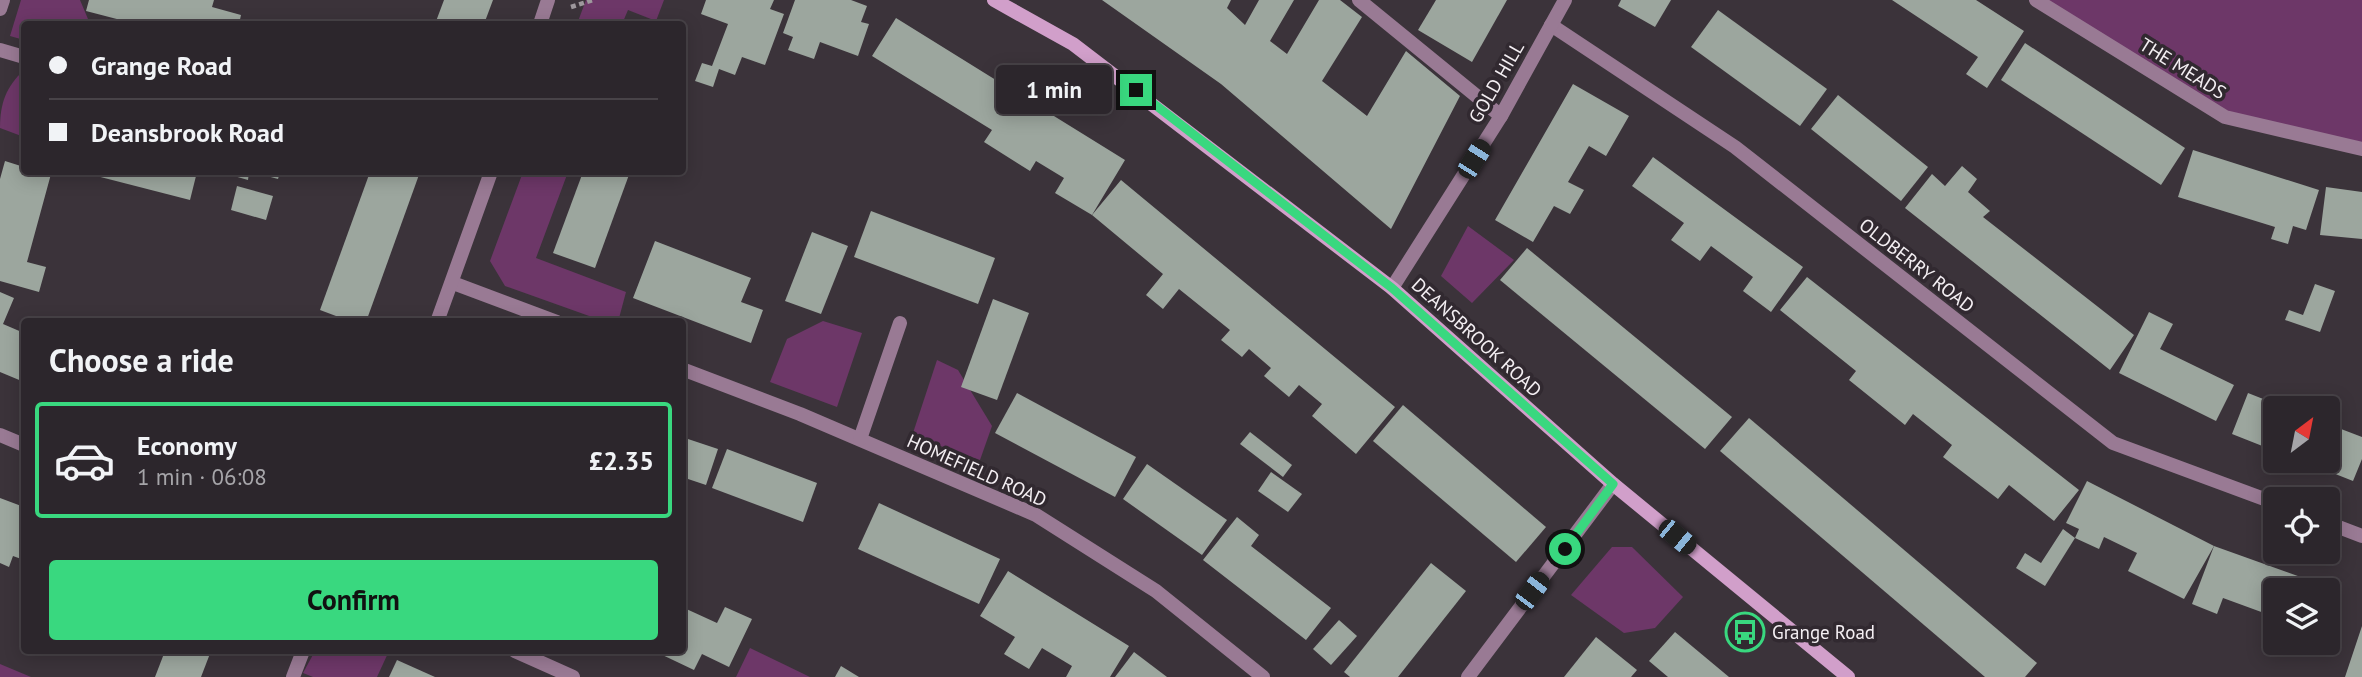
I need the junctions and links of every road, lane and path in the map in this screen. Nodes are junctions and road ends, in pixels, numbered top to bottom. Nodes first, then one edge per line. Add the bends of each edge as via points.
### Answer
1 (3, 0) edge
2 (548, 0) edge
3 (994, 0) edge
4 (1359, 0) edge
5 (1565, 0) edge
6 (2036, 0) edge
7 (0, 9) edge
8 (541, 21) edge
9 (1551, 25) junction
10 (0, 50) edge
11 (21, 56) edge
12 (1501, 116) junction
13 (2362, 149) edge
14 (490, 175) edge
15 (453, 283) junction
16 (1392, 288) junction
17 (440, 318) edge
18 (546, 318) edge
19 (900, 323) dead end
20 (686, 371) edge
21 (0, 435) edge
22 (860, 439) junction
23 (21, 444) edge
24 (1613, 484) junction
25 (2263, 499) edge
26 (2340, 528) edge
27 (2362, 536) edge
28 (302, 654) edge
29 (522, 654) edge
30 (293, 677) edge
31 (573, 677) edge
32 (1263, 677) edge
33 (1468, 677) edge
34 (1848, 677) edge

1 - 7 street
2 - 8 street
3 - 16 street, DEANSBROOK ROAD via 1073,44
4 - 12 street
5 - 9 street, GOLD HILL
6 - 13 street, THE MEADS via 2225,117
9 - 12 street, GOLD HILL
9 - 25 street, OLDBERRY ROAD via 1735,147 2113,443
10 - 11 street
12 - 16 street, GOLD HILL
14 - 15 street
15 - 17 street
15 - 18 street
16 - 24 street, DEANSBROOK ROAD
19 - 22 street
20 - 22 street, HOMEFIELD ROAD
21 - 23 street
22 - 32 street, HOMEFIELD ROAD via 1036,515 1156,591
24 - 33 street
24 - 34 street, DEANSBROOK ROAD
26 - 27 street
28 - 30 street
29 - 31 street

